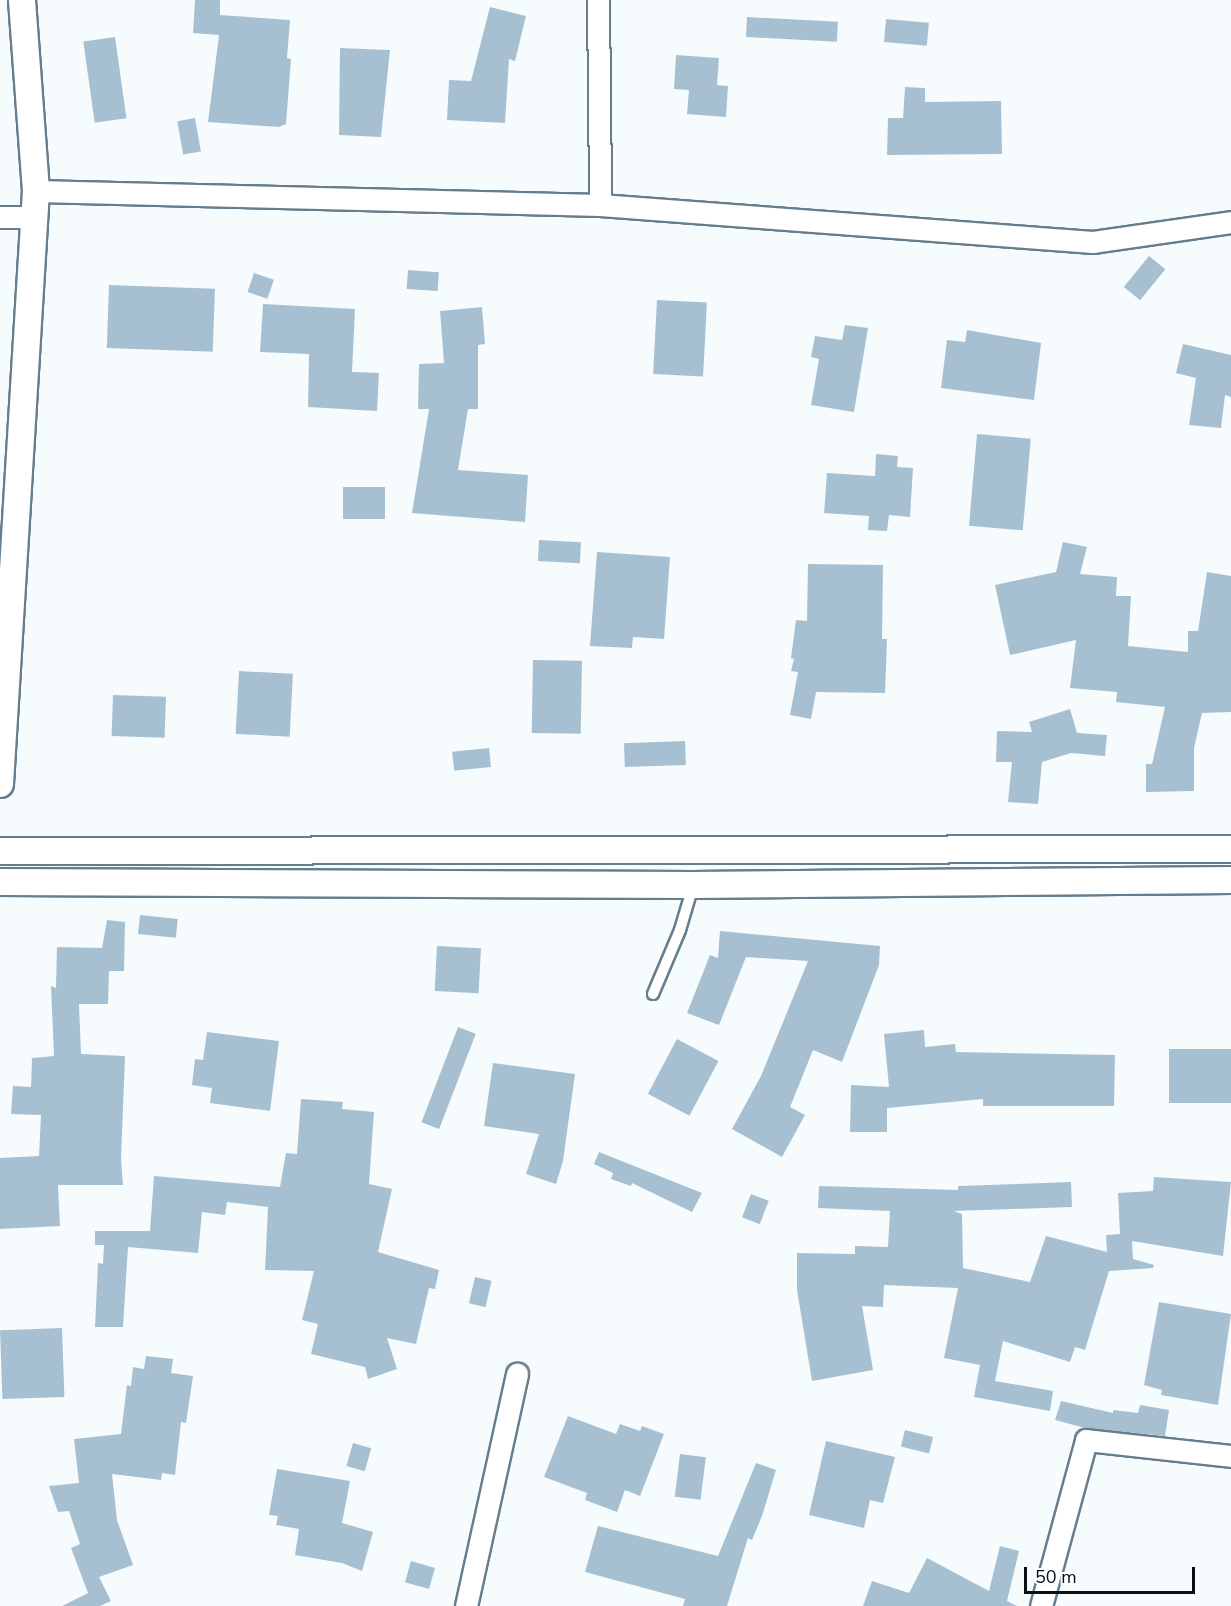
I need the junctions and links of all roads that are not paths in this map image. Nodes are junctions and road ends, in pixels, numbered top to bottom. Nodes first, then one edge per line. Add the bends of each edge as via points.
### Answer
1 (22, 0) edge
2 (598, 0) edge
3 (36, 191) junction
4 (600, 205) junction
5 (0, 217) edge
6 (35, 217) junction
7 (1231, 222) edge
8 (0, 784) edge
9 (354, 848) junction
10 (1231, 849) edge
11 (0, 851) edge
12 (1231, 880) edge
13 (0, 882) edge
14 (351, 883) junction
15 (693, 885) junction
16 (653, 994) dead end
17 (517, 1374) dead end
18 (1231, 1456) edge
19 (466, 1606) edge
20 (1041, 1606) edge

1 - 3 street
2 - 4 street
3 - 4 street
3 - 6 street
4 - 7 street via 1093,242
5 - 6 street
6 - 8 street
9 - 10 street
9 - 11 street
9 - 14 street
12 - 15 street
13 - 14 street
14 - 15 street
15 - 16 lane via 680,930
17 - 19 street
18 - 20 street via 1086,1440

